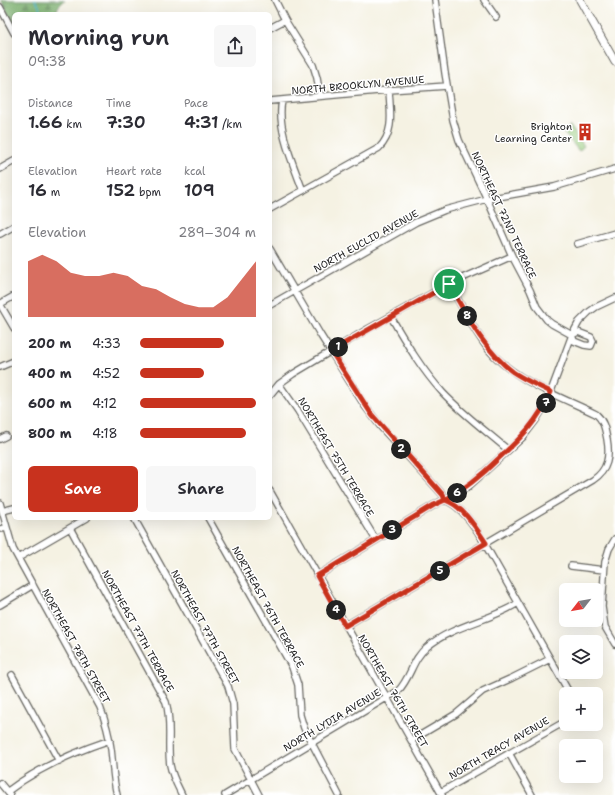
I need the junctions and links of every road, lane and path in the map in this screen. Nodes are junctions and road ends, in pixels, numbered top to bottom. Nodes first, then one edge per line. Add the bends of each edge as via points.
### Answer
1 (275, 0) edge
2 (435, 0) edge
3 (484, 0) edge
4 (580, 0) edge
5 (0, 7) edge
6 (496, 17) dead end
7 (285, 20) junction
8 (272, 27) edge
9 (12, 29) edge
10 (615, 62) edge
11 (447, 86) junction
12 (389, 90) junction
13 (320, 96) junction
14 (272, 101) edge
15 (282, 101) junction
16 (12, 162) edge
17 (0, 169) edge
18 (615, 169) edge
19 (303, 191) junction
20 (487, 199) junction
21 (272, 207) edge
22 (12, 227) edge
23 (615, 233) edge
24 (0, 234) edge
25 (577, 244) dead end
26 (272, 252) edge
27 (512, 256) junction
28 (449, 284) junction
29 (294, 291) junction
30 (12, 297) edge
31 (615, 298) edge
32 (0, 304) edge
33 (272, 304) edge
34 (391, 317) junction
35 (12, 325) edge
36 (572, 335) junction
37 (331, 351) junction
38 (12, 362) edge
39 (0, 367) edge
40 (279, 384) junction
41 (551, 392) junction
42 (272, 393) edge
43 (6, 436) dead end
44 (0, 439) edge
45 (508, 450) junction
46 (272, 495) edge
47 (445, 500) junction
48 (0, 503) edge
49 (12, 508) edge
50 (2, 511) junction
51 (84, 520) edge
52 (135, 520) edge
53 (209, 520) edge
54 (7, 528) junction
55 (70, 528) junction
56 (0, 529) edge
57 (615, 539) edge
58 (376, 540) junction
59 (486, 543) junction
60 (18, 558) junction
61 (571, 566) dead end
62 (604, 570) junction
63 (317, 576) junction
64 (33, 585) junction
65 (518, 603) junction
66 (0, 605) edge
67 (345, 626) junction
68 (615, 644) edge
69 (550, 659) junction
70 (12, 674) dead end
71 (566, 687) edge
72 (387, 697) junction
73 (559, 725) edge
74 (110, 740) junction
75 (412, 740) junction
76 (311, 744) junction
77 (508, 753) junction
78 (59, 760) junction
79 (251, 780) junction
80 (0, 783) edge
81 (9, 793) edge
82 (442, 794) edge
83 (117, 795) edge
84 (182, 795) edge
85 (225, 795) edge
86 (259, 795) edge
87 (339, 795) edge
88 (532, 795) edge

1 - 7 street
2 - 11 street, NORTHEAST 72ND TERRACE
3 - 6 street
4 - 10 main road
5 - 9 street
7 - 8 street
7 - 13 street via 313,65
11 - 12 street, NORTH BROOKLYN AVENUE
11 - 20 street, NORTHEAST 72ND TERRACE via 459,140
12 - 13 street, NORTH BROOKLYN AVENUE
12 - 19 street via 390,129 382,146
13 - 15 street, NORTH BROOKLYN AVENUE
14 - 15 street, NORTH BROOKLYN AVENUE
15 - 19 street via 284,137
16 - 17 street
18 - 20 street, NORTH EUCLID AVENUE via 554,187
19 - 21 street
20 - 27 street, NORTHEAST 72ND TERRACE
20 - 29 street, NORTH EUCLID AVENUE via 445,210 416,222
22 - 24 street
23 - 25 street
26 - 29 street
27 - 28 street
27 - 36 street, NORTHEAST 72ND TERRACE via 542,313 552,324
28 - 34 street
28 - 41 street via 474,328 493,354 522,378
29 - 33 street, NORTH EUCLID AVENUE
29 - 37 street
30 - 32 street
31 - 36 street via 589,312 579,322
32 - 35 street
34 - 37 street
34 - 45 street via 434,382 454,404
36 - 41 street
37 - 40 street
37 - 47 street via 372,415
38 - 39 street
40 - 42 street
40 - 58 street, NORTHEAST 75TH TERRACE
41 - 45 street via 536,420
41 - 59 street via 600,418 605,428 609,452 607,462 602,472 593,480
43 - 44 street
45 - 47 street via 469,486
46 - 63 street, NORTHEAST 76TH STREET
47 - 58 street
47 - 59 street via 459,509
48 - 50 street, NORTHEAST 78TH STREET
49 - 50 street
50 - 54 street, NORTHEAST 78TH STREET
51 - 55 street
52 - 79 street, NORTHEAST 77TH STREET via 228,686 233,704 235,749
53 - 76 street, NORTHEAST 76TH TERRACE via 292,667 298,685 302,722
54 - 56 street
54 - 60 street, NORTHEAST 78TH STREET via 10,542
55 - 60 street
55 - 84 street, NORTHEAST 77TH TERRACE via 166,702 169,715 170,766
57 - 62 street
58 - 63 street
59 - 65 street
59 - 67 street
60 - 64 street, NORTHEAST 78TH STREET
61 - 62 street
62 - 68 street via 602,614 608,633
63 - 67 street, NORTHEAST 76TH STREET
64 - 66 street
64 - 74 street, NORTHEAST 78TH STREET via 98,702
65 - 69 street
65 - 72 street, NORTH LYDIA AVENUE via 498,615 458,630 427,647 402,686
67 - 72 street, NORTHEAST 76TH STREET
69 - 71 street
69 - 75 street via 483,691 456,714
70 - 78 street
72 - 75 street, NORTHEAST 76TH STREET
72 - 76 street, NORTH LYDIA AVENUE
73 - 77 street, NORTH TRACY AVENUE
74 - 78 street
74 - 83 street, NORTHEAST 78TH STREET
75 - 82 street, NORTHEAST 76TH STREET
76 - 79 street, NORTH LYDIA AVENUE
76 - 87 street, NORTHEAST 76TH TERRACE
77 - 82 street, NORTH TRACY AVENUE
77 - 88 street
78 - 81 street via 21,781
79 - 85 street, NORTH LYDIA AVENUE
79 - 86 street, NORTHEAST 77TH STREET
80 - 81 street

